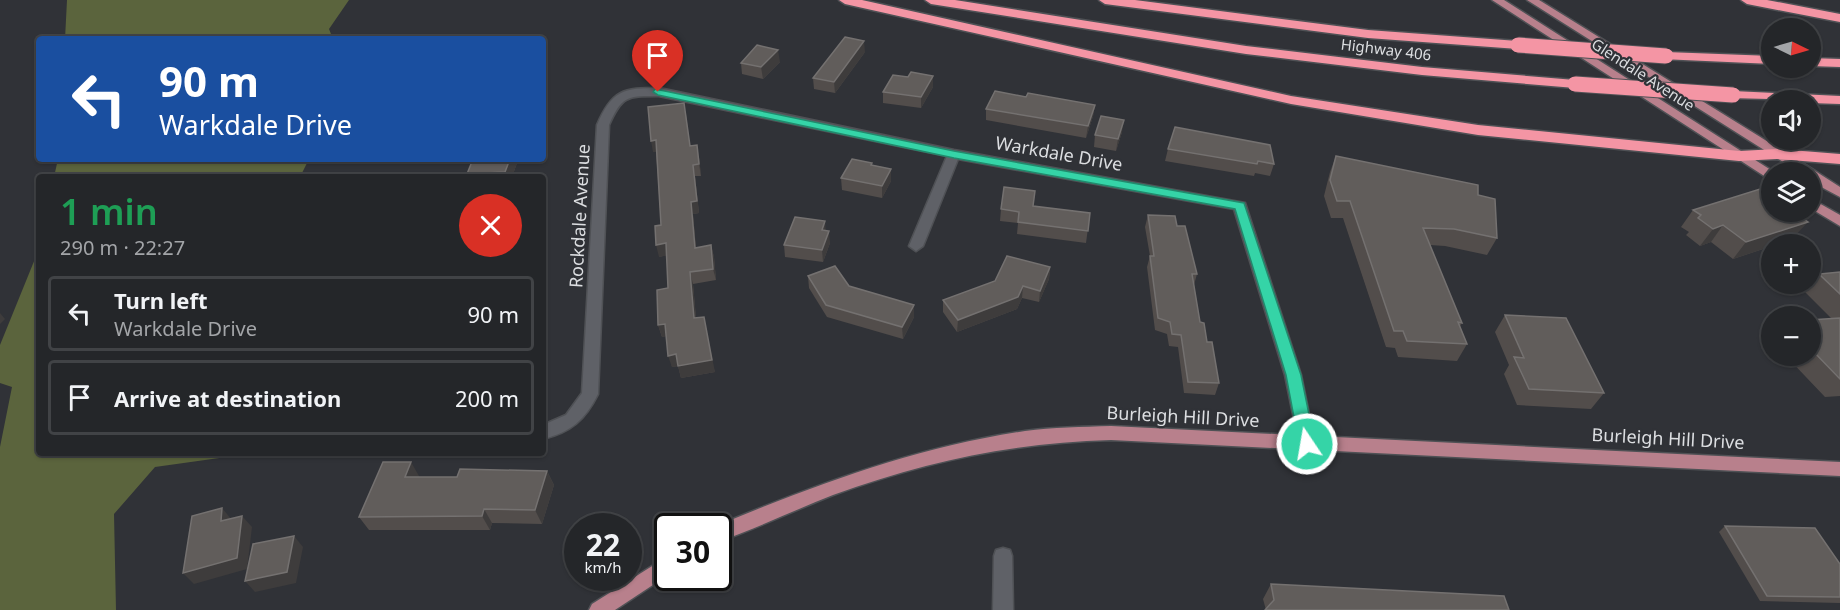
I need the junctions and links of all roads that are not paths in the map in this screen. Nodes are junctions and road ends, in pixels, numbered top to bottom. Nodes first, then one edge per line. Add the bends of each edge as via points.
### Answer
1 (845, 0) edge
2 (931, 0) edge
3 (1105, 0) edge
4 (1497, 0) edge
5 (1532, 0) edge
6 (1746, 0) edge
7 (1840, 18) edge
8 (1761, 60) edge
9 (1821, 62) edge
10 (1840, 63) edge
11 (630, 92) joint
12 (1840, 100) edge
13 (954, 154) junction
14 (1777, 154) junction
15 (1738, 156) junction
16 (1840, 159) edge
17 (1790, 162) edge
18 (1761, 170) edge
19 (1821, 181) edge
20 (1840, 193) edge
21 (1821, 209) edge
22 (1840, 221) edge
23 (916, 246) dead end
24 (546, 431) edge
25 (1307, 444) junction
26 (1840, 469) edge
27 (732, 528) edge
28 (1003, 556) dead end
29 (654, 573) edge
30 (599, 610) edge
31 (1003, 610) edge

1 - 15 highway via 1291,100 1478,130
2 - 12 highway, Highway 406, bridge via 1246,50 1422,71
3 - 8 highway, Highway 406, bridge via 1368,34
4 - 15 main road, Glendale Avenue
5 - 14 main road, Glendale Avenue
6 - 7 highway
9 - 10 highway
11 - 13 street, Warkdale Drive via 658,92
11 - 24 street, Rockdale Avenue via 613,101 603,125 590,394 564,428
13 - 23 street
13 - 25 street, Warkdale Drive via 1240,206 1293,375
14 - 15 highway
14 - 16 highway
14 - 17 main road, Glendale Avenue
15 - 18 main road, Glendale Avenue
19 - 20 main road, Glendale Avenue
21 - 22 main road
25 - 26 main road, Burleigh Hill Drive
25 - 27 main road, Burleigh Hill Drive via 1111,433 1026,438 929,457 790,502
28 - 31 street
29 - 30 main road

